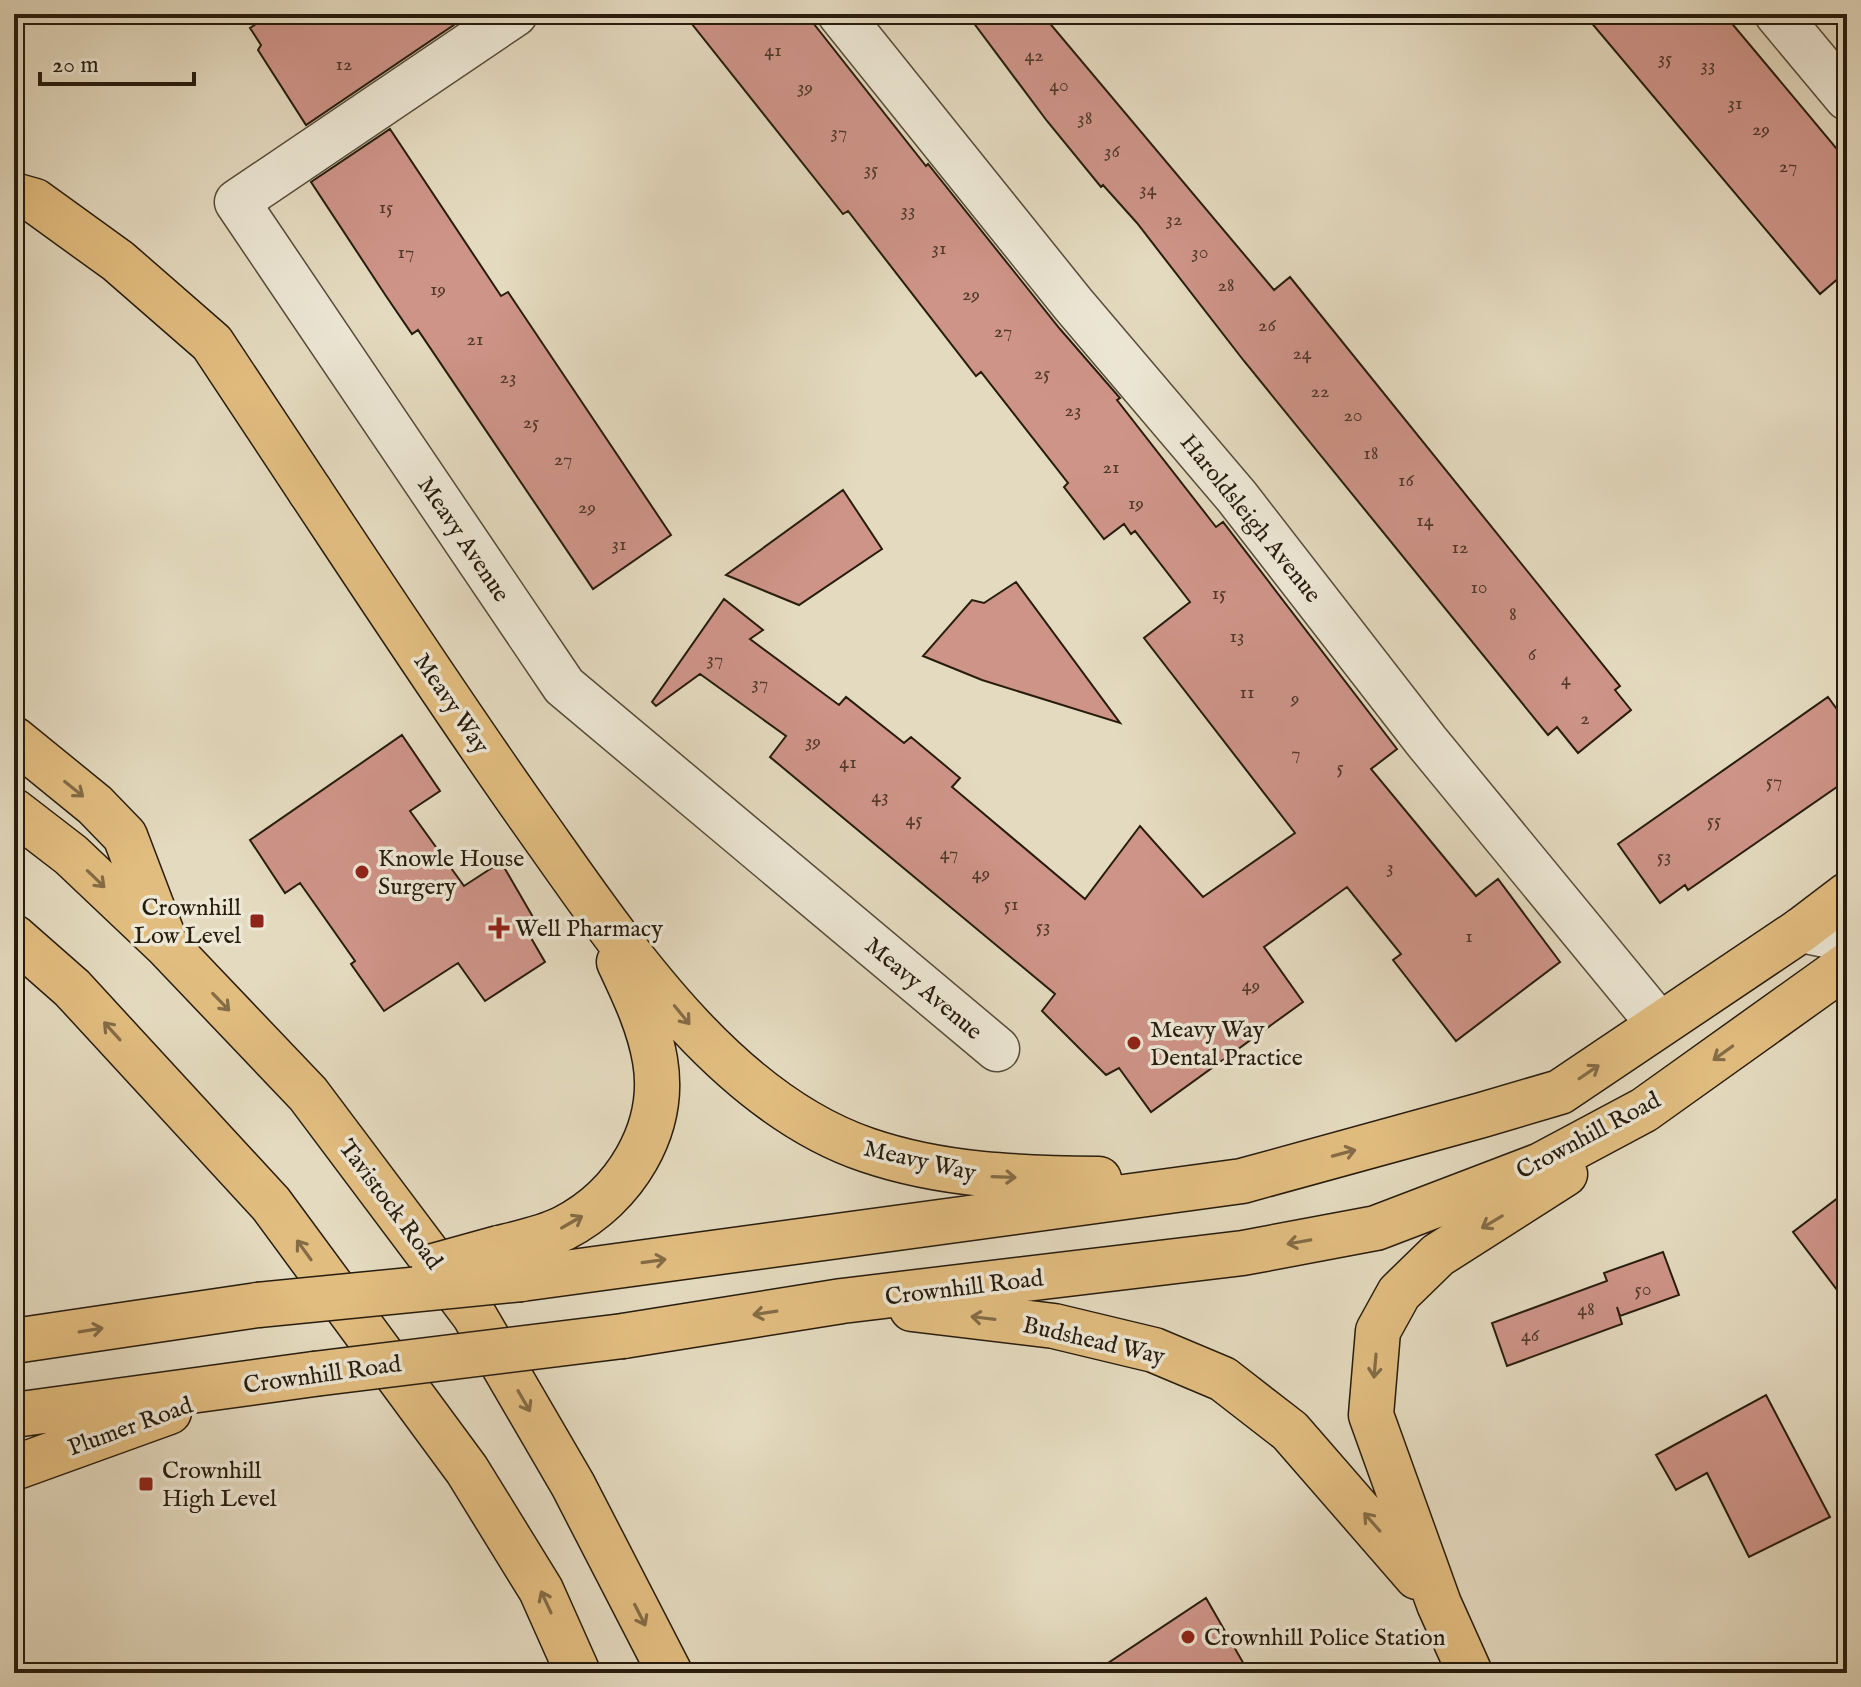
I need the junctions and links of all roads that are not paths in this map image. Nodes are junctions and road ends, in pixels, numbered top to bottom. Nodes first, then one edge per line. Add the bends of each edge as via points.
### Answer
1 (515, 14) edge
2 (840, 14) edge
3 (1777, 14) edge
4 (1847, 98) edge
5 (14, 195) edge
6 (14, 739) edge
7 (14, 811) edge
8 (1847, 895) edge
9 (598, 912) junction
10 (1847, 924) edge
11 (1801, 930) junction
12 (14, 937) edge
13 (167, 946) junction
14 (1847, 965) edge
15 (1659, 1024) junction
16 (997, 1049) dead end
17 (1644, 1110) junction
18 (1242, 1181) junction
19 (510, 1264) junction
20 (842, 1301) junction
21 (14, 1341) edge
22 (246, 1384) junction
23 (14, 1415) edge
24 (14, 1468) edge
25 (1439, 1604) junction
26 (578, 1673) edge
27 (670, 1673) edge
28 (1470, 1673) edge

1 - 16 street, Meavy Avenue via 237,202 564,686
2 - 15 street, Haroldsleigh Avenue via 1073,304 1237,497 1466,791
3 - 4 street
5 - 9 main road, Meavy Way via 35,201 118,261 212,343 470,731
6 -> 13 main road via 125,836
7 -> 13 main road, Tavistock Road via 71,855
8 - 11 main road
9 -> 18 main road, Meavy Way via 709,1048 756,1089 865,1150 931,1168 994,1177
19 -> 9 main road, Meavy Way via 616,1189 649,1134 657,1103 648,1026
10 - 11 street via 1830,936
11 - 15 main road
26 -> 12 main road via 541,1590 467,1470 271,1204 72,988
13 -> 27 main road, Tavistock Road via 308,1094 474,1315 573,1485
14 -> 17 main road, Crownhill Road
18 -> 15 main road via 1560,1092
17 -> 20 main road, Crownhill Road via 1541,1165 1376,1228 1243,1253
17 -> 25 main road, Budshead Way via 1548,1188 1438,1255 1399,1293 1378,1331 1371,1415
19 -> 18 main road
21 -> 19 main road, bridge
20 -> 22 main road, Crownhill Road, bridge via 623,1336
25 -> 20 main road, Budshead Way via 1290,1431 1223,1379 1154,1350 1054,1326
22 - 23 main road, Crownhill Road
22 - 24 main road, Plumer Road
25 - 28 main road, Budshead Way

